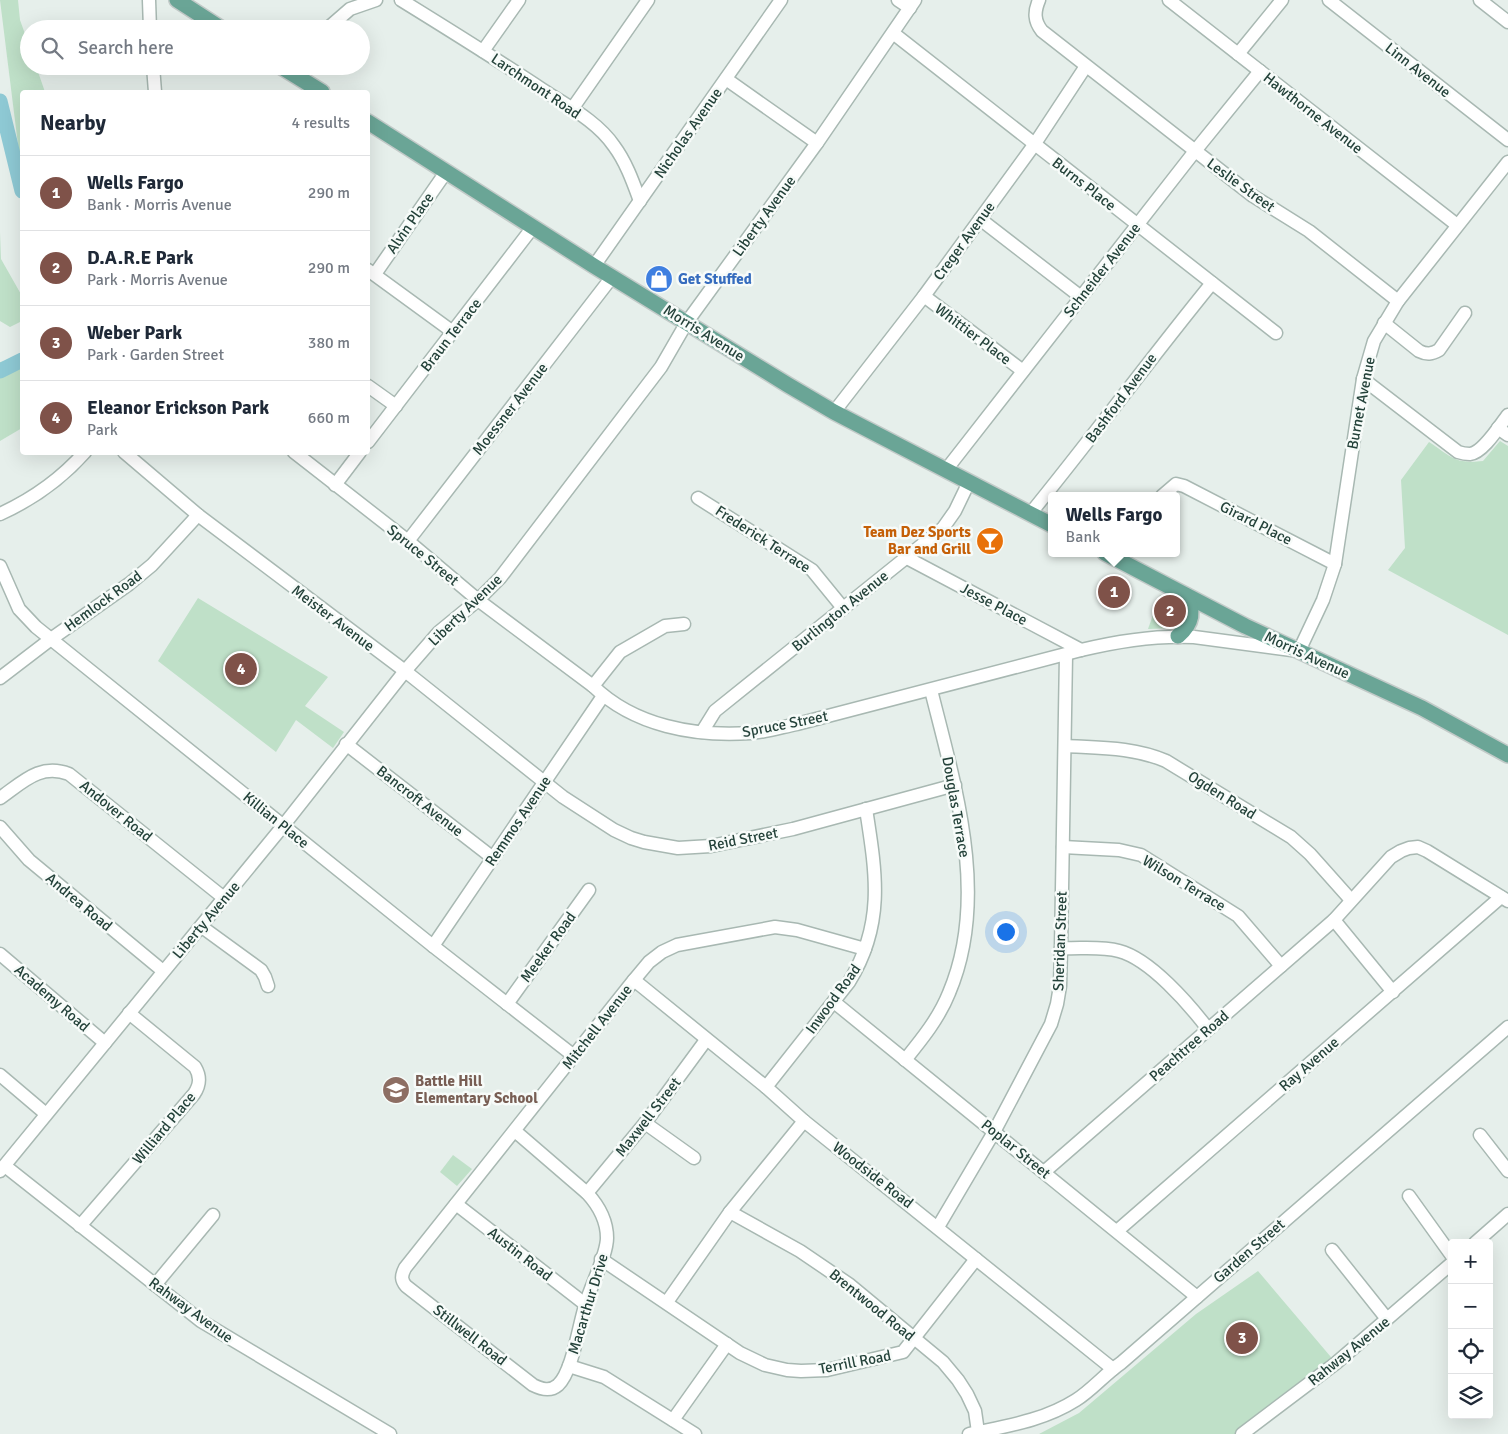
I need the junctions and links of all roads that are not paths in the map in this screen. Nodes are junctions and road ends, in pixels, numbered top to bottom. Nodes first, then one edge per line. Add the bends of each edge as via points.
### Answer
1 (150, 0) edge
2 (177, 0) edge
3 (376, 0) edge
4 (401, 0) edge
5 (519, 0) edge
6 (648, 0) edge
7 (781, 0) edge
8 (898, 0) edge
9 (1039, 0) edge
10 (1169, 0) edge
11 (1282, 0) edge
12 (1329, 0) edge
13 (1480, 0) edge
14 (913, 4) edge
15 (150, 20) edge
16 (208, 20) edge
17 (337, 20) edge
18 (1508, 22) edge
19 (893, 33) junction
20 (483, 51) junction
21 (1238, 54) junction
22 (1086, 66) junction
23 (1260, 71) junction
24 (154, 75) edge
25 (298, 75) edge
26 (726, 79) junction
27 (155, 90) edge
28 (319, 90) edge
29 (572, 109) junction
30 (370, 123) edge
31 (1508, 140) edge
32 (817, 143) junction
33 (1034, 145) junction
34 (1195, 151) junction
35 (1508, 162) edge
36 (446, 172) junction
37 (640, 200) junction
38 (980, 219) junction
39 (1457, 225) junction
40 (1138, 226) junction
41 (533, 227) junction
42 (594, 266) junction
43 (371, 271) edge
44 (612, 277) junction
45 (1212, 283) junction
46 (924, 296) junction
47 (1082, 297) junction
48 (1398, 301) junction
49 (1465, 313) dead end
50 (687, 322) junction
51 (1384, 323) junction
52 (453, 332) junction
53 (1276, 333) dead end
54 (1023, 372) junction
55 (1363, 379) junction
56 (370, 387) edge
57 (396, 406) junction
58 (834, 412) junction
59 (1508, 415) edge
60 (1503, 432) edge
61 (370, 439) edge
62 (82, 455) edge
63 (128, 455) edge
64 (298, 455) edge
65 (358, 455) edge
66 (946, 470) junction
67 (969, 482) junction
68 (335, 485) junction
69 (1167, 492) edge
70 (698, 498) dead end
71 (0, 514) edge
72 (1030, 514) junction
73 (198, 515) junction
74 (1048, 523) edge
75 (408, 541) junction
76 (1116, 557) edge
77 (907, 558) junction
78 (1335, 564) junction
79 (0, 566) edge
80 (1185, 595) junction
81 (478, 600) junction
82 (843, 608) junction
83 (684, 624) dead end
84 (1178, 636) junction
85 (51, 638) junction
86 (1081, 650) junction
87 (1298, 651) junction
88 (1066, 654) junction
89 (404, 671) junction
90 (0, 678) edge
91 (593, 686) junction
92 (931, 690) junction
93 (603, 696) junction
94 (702, 732) junction
95 (346, 744) junction
96 (1065, 746) junction
97 (1508, 756) edge
98 (544, 780) junction
99 (955, 786) junction
100 (0, 798) edge
101 (866, 810) junction
102 (283, 826) junction
103 (0, 828) edge
104 (1063, 848) junction
105 (493, 858) junction
106 (589, 890) dead end
107 (224, 898) junction
108 (1505, 899) edge
109 (1351, 900) junction
110 (1334, 920) junction
111 (202, 927) junction
112 (434, 946) junction
113 (1061, 948) junction
114 (865, 949) junction
115 (0, 954) edge
116 (1281, 966) junction
117 (162, 971) junction
118 (634, 980) junction
119 (268, 986) dead end
120 (1393, 992) junction
121 (834, 1002) junction
122 (507, 1004) junction
123 (129, 1013) junction
124 (1508, 1026) edge
125 (1208, 1029) junction
126 (706, 1040) junction
127 (105, 1043) junction
128 (574, 1056) junction
129 (905, 1060) junction
130 (0, 1075) edge
131 (766, 1087) junction
132 (46, 1114) junction
133 (804, 1121) junction
134 (645, 1123) junction
135 (515, 1131) junction
136 (994, 1132) junction
137 (1480, 1135) dead end
138 (694, 1158) dead end
139 (2, 1168) edge
140 (1508, 1171) edge
141 (1044, 1172) junction
142 (588, 1193) junction
143 (1409, 1196) dead end
144 (456, 1204) junction
145 (730, 1212) junction
146 (1508, 1214) edge
147 (212, 1215) dead end
148 (80, 1226) junction
149 (938, 1227) junction
150 (1116, 1231) junction
151 (1480, 1239) edge
152 (1332, 1250) dead end
153 (1448, 1250) edge
154 (602, 1259) junction
155 (976, 1259) junction
156 (1448, 1266) edge
157 (404, 1268) joint
158 (155, 1284) junction
159 (1197, 1297) junction
160 (667, 1302) junction
161 (585, 1304) junction
162 (1387, 1319) junction
163 (913, 1338) junction
164 (728, 1344) junction
165 (569, 1366) junction
166 (1113, 1369) junction
167 (552, 1389) joint
168 (673, 1420) junction
169 (973, 1433) edge
170 (390, 1434) edge
171 (695, 1434) edge
172 (1242, 1434) edge

1 - 15 street
2 - 16 main road
3 - 17 street via 350,9
4 - 20 street, Larchmont Road
5 - 20 street
6 - 29 street
7 - 26 street, Nicholas Avenue
8 - 14 street
9 - 22 street via 1035,9 1037,25
10 - 21 street, Hawthorne Avenue
11 - 21 street
12 - 31 street, Linn Avenue
13 - 18 street
14 - 19 street, Liberty Avenue
19 - 32 street, Liberty Avenue
19 - 33 street, Burns Place
20 - 29 street, Larchmont Road
21 - 23 street, Hawthorne Avenue
22 - 33 street, Creger Avenue
22 - 34 street, Leslie Street
23 - 34 street, Schneider Avenue
23 - 39 street, Hawthorne Avenue
24 - 27 street
25 - 28 main road
26 - 32 street
26 - 37 street, Nicholas Avenue
29 - 37 street, Larchmont Road via 614,145
30 - 36 main road, Morris Avenue
32 - 50 street, Liberty Avenue
33 - 38 street, Creger Avenue
33 - 40 street, Burns Place
34 - 40 street, Schneider Avenue
34 - 48 street, Leslie Street via 1253,196 1309,231
35 - 39 street, Burnet Avenue
36 - 41 main road, Morris Avenue
36 - 43 street, Alvin Place
37 - 42 street, Nicholas Avenue
38 - 46 street, Creger Avenue
38 - 47 street
39 - 48 street, Burnet Avenue
40 - 45 street, Burns Place
40 - 47 street, Schneider Avenue
41 - 42 main road, Morris Avenue
41 - 52 street, Braun Terrace
42 - 44 main road, Morris Avenue
43 - 52 street
44 - 50 main road, Morris Avenue
44 - 75 street, Moessner Avenue
45 - 53 street, Burns Place
45 - 72 street, Bashford Avenue
46 - 54 street, Whittier Place
46 - 58 street, Creger Avenue
47 - 54 street, Schneider Avenue
48 - 51 street, Burnet Avenue
49 - 51 street via 1433,354 1419,351
50 - 58 main road, Morris Avenue
50 - 81 street, Liberty Avenue via 661,367 500,578
51 - 55 street, Burnet Avenue via 1374,341
52 - 57 street, Braun Terrace
54 - 66 street, Schneider Avenue
55 - 60 street via 1458,452 1470,454
55 - 78 street, Burnet Avenue
56 - 57 street
57 - 61 street, Braun Terrace
58 - 66 main road, Morris Avenue
59 - 60 street
62 - 71 street via 59,478
63 - 73 street, Meister Avenue
64 - 68 street, Spruce Street
65 - 68 street
66 - 67 main road, Morris Avenue
67 - 72 main road, Morris Avenue
67 - 77 street, Burlington Avenue via 943,528
68 - 75 street, Spruce Street
69 - 78 street, Girard Place via 1176,484 1184,486
70 - 82 street, Frederick Terrace via 812,570
72 - 74 main road, Morris Avenue
73 - 85 street, Hemlock Road via 152,565
73 - 89 street, Meister Avenue
75 - 81 street, Spruce Street
76 - 80 main road, Morris Avenue
77 - 82 street, Burlington Avenue
77 - 86 street, Jesse Place
78 - 87 street, Burnet Avenue via 1323,600
79 - 85 street, Killian Place via 19,609
80 - 84 main road via 1191,606 1191,615 1189,624
80 - 87 main road, Morris Avenue
81 - 89 street, Liberty Avenue via 439,632
81 - 91 street, Spruce Street
82 - 94 street, Burlington Avenue via 715,711
83 - 91 street via 665,626 620,652
84 - 86 street, Spruce Street via 1127,640
84 - 87 street, Spruce Street
85 - 90 street, Hemlock Road
85 - 102 street, Killian Place
86 - 88 street, Spruce Street
87 - 97 main road, Morris Avenue via 1422,708
88 - 92 street, Spruce Street
88 - 96 street, Sheridan Street
89 - 95 street, Liberty Avenue
89 - 98 street, Meister Avenue
91 - 93 street, Spruce Street
92 - 94 street, Spruce Street via 753,733
92 - 99 street, Douglas Terrace
93 - 94 street, Spruce Street via 641,718 677,729
93 - 98 street, Remmos Avenue
95 - 102 street, Liberty Avenue
95 - 105 street, Bancroft Avenue
96 - 104 street, Sheridan Street
96 - 109 street, Ogden Road via 1133,751 1166,761 1291,837
98 - 101 street, Reid Street via 563,797 622,834 678,848 711,846
98 - 105 street, Remmos Avenue
99 - 101 street, Reid Street
99 - 129 street, Douglas Terrace via 968,881 960,961 938,1016
100 - 107 street, Andover Road via 38,773 51,770 69,774
101 - 114 street, Inwood Road via 876,884 873,926
102 - 107 street, Liberty Avenue
102 - 112 street, Killian Place
103 - 117 street, Andrea Road via 28,860
104 - 113 street, Sheridan Street
104 - 116 street, Wilson Terrace via 1119,850 1141,855 1238,916
105 - 112 street, Remmos Avenue
106 - 122 street, Meeker Road
107 - 111 street, Liberty Avenue
108 - 109 street, Peachtree Road via 1418,848 1409,848 1391,857
108 - 120 street, Ray Avenue
109 - 110 street, Peachtree Road
110 - 116 street, Peachtree Road
110 - 120 street
111 - 117 street, Liberty Avenue
111 - 119 street via 261,970
112 - 122 street, Killian Place
113 - 125 street via 1120,951 1144,964 1174,990
113 - 136 street, Sheridan Street via 1060,986 1050,1024
114 - 118 street, Mitchell Avenue via 796,930 767,928 678,945 662,952
114 - 121 street, Inwood Road via 860,965
115 - 127 street, Academy Road
116 - 125 street, Peachtree Road
117 - 123 street, Liberty Avenue
118 - 126 street, Woodside Road
118 - 128 street, Mitchell Avenue
120 - 150 street, Ray Avenue
121 - 129 street, Poplar Street
121 - 131 street, Inwood Road
122 - 128 street, Killian Place
123 - 127 street, Liberty Avenue
123 - 148 street, Williard Place via 195,1067 200,1082 194,1094
124 - 159 street, Garden Street
125 - 141 street, Peachtree Road
126 - 131 street, Woodside Road
126 - 134 street, Maxwell Street
127 - 132 street, Liberty Avenue
128 - 135 street, Mitchell Avenue
129 - 136 street, Poplar Street
130 - 132 street
131 - 133 street, Woodside Road
132 - 139 street, Liberty Avenue
133 - 145 street
133 - 149 street, Woodside Road
134 - 138 street
134 - 142 street, Maxwell Street
135 - 142 street, Macarthur Drive
135 - 144 street, Mitchell Avenue
136 - 141 street, Poplar Street
136 - 149 street, Sheridan Street
137 - 140 street
139 - 148 street, Rahway Avenue
141 - 150 street, Poplar Street
142 - 154 street, Macarthur Drive via 604,1221 607,1241
143 - 153 street
144 - 157 street, Mitchell Avenue
144 - 161 street, Austin Road
145 - 160 street
145 - 163 street, Brentwood Road via 850,1285
146 - 151 street
147 - 158 street
148 - 158 street, Rahway Avenue
149 - 155 street, Woodside Road
150 - 159 street, Poplar Street
152 - 162 street
154 - 160 street, Terrill Road
154 - 161 street, Macarthur Drive
155 - 163 street, Terrill Road
155 - 166 street, Woodside Road
156 - 162 street, Rahway Avenue
157 - 167 street, Stillwell Road via 401,1275 406,1286 533,1385
158 - 170 street, Rahway Avenue via 223,1336
159 - 166 street, Garden Street
160 - 164 street, Terrill Road
161 - 165 street, Macarthur Drive
162 - 172 street, Rahway Avenue via 1336,1363
163 - 164 street, Terrill Road via 903,1352 815,1371 765,1365 740,1354
163 - 169 street, Brentwood Road via 943,1362 964,1388 975,1411
164 - 168 street
165 - 167 street, Macarthur Drive via 559,1384
165 - 168 street via 604,1378
166 - 169 street, Garden Street via 1090,1390 1062,1408 1018,1425
168 - 171 street

